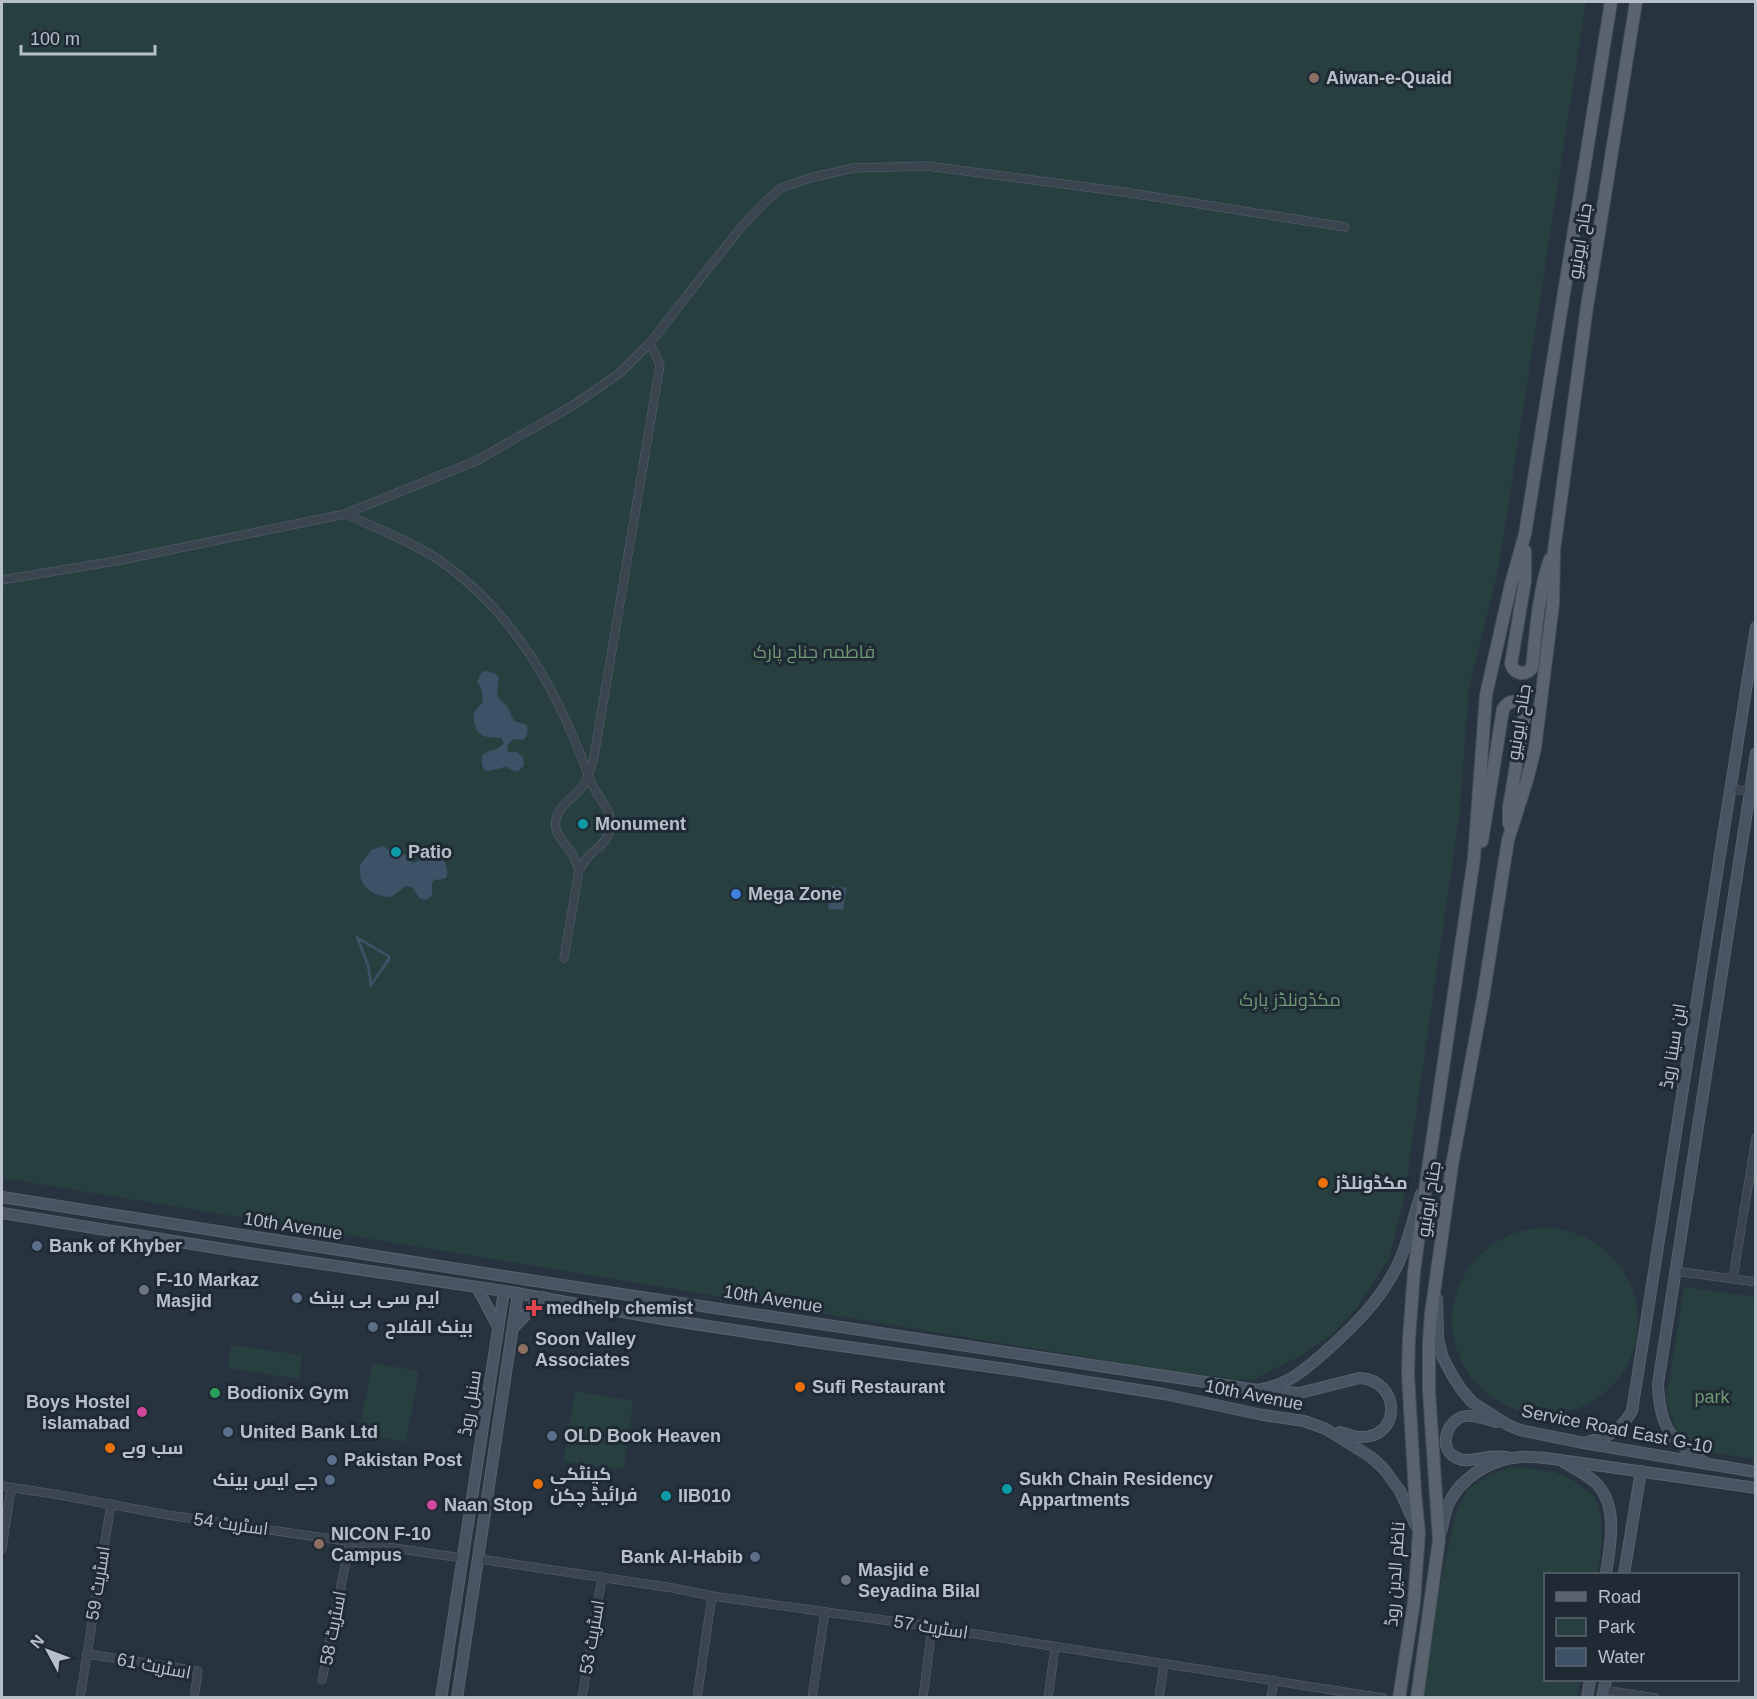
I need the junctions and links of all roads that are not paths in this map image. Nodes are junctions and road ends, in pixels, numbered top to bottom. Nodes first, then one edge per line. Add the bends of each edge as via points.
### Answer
1 (1611, 2) edge
2 (1636, 2) edge
3 (1345, 227) dead end
4 (650, 343) junction
5 (345, 514) junction
6 (1525, 534) junction
7 (1554, 550) junction
8 (2, 580) edge
9 (1755, 627) edge
10 (1755, 753) edge
11 (588, 775) junction
12 (1730, 789) junction
13 (1753, 792) edge
14 (1508, 840) junction
15 (1474, 858) junction
16 (579, 870) junction
17 (564, 958) dead end
18 (1755, 1138) edge
19 (1426, 1176) junction
20 (2, 1197) edge
21 (70, 1208) junction
22 (2, 1213) edge
23 (68, 1223) junction
24 (337, 1250) junction
25 (333, 1265) junction
26 (1675, 1271) junction
27 (1436, 1273) junction
28 (1733, 1278) junction
29 (1755, 1282) edge
30 (477, 1287) junction
31 (504, 1291) junction
32 (518, 1293) junction
33 (543, 1298) junction
34 (514, 1327) junction
35 (498, 1328) junction
36 (953, 1344) junction
37 (951, 1361) junction
38 (1258, 1390) junction
39 (1411, 1417) joint
40 (1508, 1425) junction
41 (1326, 1429) junction
42 (1584, 1443) junction
43 (1432, 1446) joint
44 (1514, 1458) junction
45 (1559, 1460) junction
46 (1705, 1463) junction
47 (1641, 1471) junction
48 (1755, 1472) edge
49 (2, 1486) edge
50 (11, 1488) junction
51 (1755, 1488) edge
52 (111, 1504) junction
53 (1419, 1532) junction
54 (1439, 1540) junction
55 (350, 1541) junction
56 (2, 1549) edge
57 (462, 1558) junction
58 (479, 1559) junction
59 (1606, 1573) edge
60 (1624, 1573) edge
61 (602, 1577) junction
62 (712, 1596) junction
63 (825, 1612) junction
64 (933, 1627) junction
65 (1055, 1647) junction
66 (87, 1654) junction
67 (1164, 1664) junction
68 (322, 1680) dead end
69 (1274, 1680) junction
70 (1590, 1681) edge
71 (1604, 1689) edge
72 (80, 1698) edge
73 (194, 1698) edge
74 (441, 1698) edge
75 (458, 1698) edge
76 (582, 1698) edge
77 (697, 1698) edge
78 (812, 1698) edge
79 (923, 1698) edge
80 (1048, 1698) edge
81 (1159, 1698) edge
82 (1271, 1698) edge
83 (1383, 1698) edge
84 (1399, 1698) edge
85 (1417, 1698) edge
86 (1587, 1698) edge
87 (1655, 1698) edge

1 - 6 main road, جناح ایونیو
2 - 7 main road, جناح ایونیو via 1587,307
3 - 4 street via 927,166 854,168 781,188 743,225
4 - 5 street via 620,373 572,406 476,461
4 - 11 street via 660,365 605,697
5 - 8 street
5 - 11 street via 437,560 473,586 506,621 552,688
6 - 7 main road via 1525,581 1511,664 1523,674 1532,668 1545,573
6 - 15 main road, جناح ایونیو via 1486,695
7 - 14 main road, جناح ایونیو via 1553,604 1535,748
9 - 12 main road, ابن سینا روڈ
10 - 13 main road, ابن سینا روڈ
11 - 16 street via 611,821 606,840
11 - 16 street via 563,805 556,821 556,830
12 - 13 street
12 - 42 main road, ابن سینا روڈ via 1632,1411 1606,1437
13 - 26 main road, ابن سینا روڈ
14 - 15 main road via 1509,807 1525,712 1523,705 1512,700 1503,709 1481,841
14 - 27 main road, جناح ایونیو
15 - 19 main road, جناح ایونیو
16 - 17 street
18 - 28 street
19 - 38 main road, 10th Avenue via 1402,1255 1380,1295 1304,1370 1289,1380
19 - 39 main road, جناح ایونیو via 1409,1338
20 - 21 main road, 10th Avenue
21 - 23 main road
21 - 24 main road, 10th Avenue
22 - 23 main road, 10th Avenue
23 - 25 main road, 10th Avenue
24 - 25 main road
24 - 36 main road, 10th Avenue
25 - 30 main road, 10th Avenue
26 - 28 street
26 - 46 main road, ابن سینا روڈ via 1658,1384 1659,1402 1676,1441
27 - 40 main road, Service Road East G-10 via 1438,1339 1443,1358 1472,1402
27 - 43 main road, جناح ایونیو via 1429,1341
28 - 29 street
30 - 31 main road, 10th Avenue
30 - 35 main road
31 - 32 main road, 10th Avenue
31 - 35 main road, سنبل روڈ
32 - 33 main road, 10th Avenue
32 - 34 main road, سنبل روڈ
33 - 34 main road
33 - 37 main road, 10th Avenue
34 - 58 main road, سنبل روڈ
35 - 57 main road, سنبل روڈ
36 - 37 main road
36 - 38 main road, 10th Avenue
37 - 41 main road, 10th Avenue via 1164,1394 1304,1421
38 - 41 main road via 1300,1393 1368,1378 1388,1395 1391,1414 1380,1432 1359,1437
39 - 53 main road, ناظم الدین روڈ
40 - 42 main road, Service Road East G-10
40 - 44 main road via 1462,1417 1447,1432 1446,1446 1457,1459
41 - 53 main road, 10th Avenue via 1384,1469 1403,1497
42 - 46 main road, Service Road East G-10
43 - 54 main road, ناظم الدین روڈ
44 - 45 main road, Service Road East G-10
44 - 54 main road, Service Road East G-10 via 1489,1466 1463,1483 1447,1507
45 - 47 main road, Service Road East G-10
45 - 59 main road via 1591,1479 1603,1494 1612,1532
46 - 48 main road, Service Road East G-10
47 - 51 main road, Service Road East G-10
47 - 60 main road
49 - 50 street, اسٹریٹ 54
50 - 52 street, اسٹریٹ 54
50 - 56 street
52 - 55 street, اسٹریٹ 54
52 - 66 street, اسٹریٹ 59
53 - 84 main road, ناظم الدین روڈ via 1414,1602
54 - 85 main road, ناظم الدین روڈ
55 - 57 street, اسٹریٹ 54
55 - 68 street, اسٹریٹ 58
57 - 74 main road, سنبل روڈ
58 - 61 street, اسٹریٹ 57
58 - 75 main road, سنبل روڈ
61 - 62 street, اسٹریٹ 57
61 - 76 street, اسٹریٹ 53
62 - 63 street, اسٹریٹ 57
62 - 77 street
63 - 64 street, اسٹریٹ 57
63 - 78 street
64 - 65 street, اسٹریٹ 57
64 - 79 street
65 - 67 street, اسٹریٹ 57
65 - 80 street
66 - 72 street, اسٹریٹ 59
66 - 73 street, اسٹریٹ 61 via 198,1671
67 - 69 street, اسٹریٹ 57
67 - 81 street
69 - 82 street
69 - 83 street, اسٹریٹ 57
70 - 86 main road
71 - 87 street

